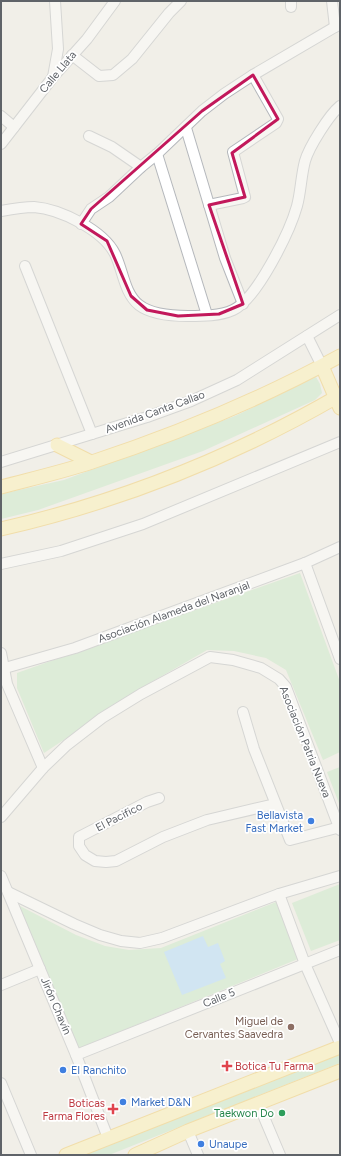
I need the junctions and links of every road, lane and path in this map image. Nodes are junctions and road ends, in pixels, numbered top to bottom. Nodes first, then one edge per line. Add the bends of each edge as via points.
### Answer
1 (54, 1) edge
2 (115, 1) edge
3 (181, 1) edge
4 (332, 1) edge
5 (337, 26) edge
6 (72, 55) junction
7 (253, 75) junction
8 (53, 77) junction
9 (340, 106) edge
10 (1, 116) edge
11 (14, 127) junction
12 (186, 128) junction
13 (90, 136) dead end
14 (1, 144) edge
15 (157, 154) junction
16 (141, 167) junction
17 (209, 205) junction
18 (1, 211) edge
19 (81, 224) junction
20 (25, 266) dead end
21 (243, 304) junction
22 (207, 314) junction
23 (339, 317) edge
24 (307, 336) junction
25 (340, 356) edge
26 (322, 366) junction
27 (338, 400) edge
28 (92, 434) junction
29 (340, 442) edge
30 (56, 445) junction
31 (1, 462) edge
32 (91, 462) junction
33 (1, 487) edge
34 (1, 529) edge
35 (340, 547) edge
36 (305, 563) junction
37 (1, 564) edge
38 (1, 653) edge
39 (340, 659) edge
40 (5, 668) junction
41 (243, 712) dead end
42 (42, 768) junction
43 (159, 798) dead end
44 (275, 804) junction
45 (1, 816) edge
46 (340, 828) edge
47 (1, 876) edge
48 (340, 876) edge
49 (8, 892) junction
50 (279, 894) junction
51 (340, 950) edge
52 (305, 964) junction
53 (40, 969) junction
54 (1, 985) edge
55 (340, 1043) edge
56 (340, 1047) edge
57 (76, 1055) junction
58 (340, 1071) edge
59 (2, 1086) edge
60 (258, 1103) junction
61 (188, 1131) junction
62 (108, 1138) junction
63 (30, 1155) edge
64 (66, 1155) edge
65 (135, 1155) edge
66 (198, 1155) edge
67 (280, 1155) edge

1 - 8 street via 58,49
2 - 6 street, Calle Llata
3 - 6 street via 132,59 113,75 99,76
4 - 5 street
5 - 7 street
6 - 8 street, Calle Llata
7 - 12 street via 202,111
7 - 17 street via 278,120 233,152 245,197
8 - 11 street, Calle Llata
9 - 21 street via 316,136 305,162 296,207 282,242 259,283
10 - 11 street
11 - 14 street, Calle Llata
12 - 15 street
12 - 17 street
13 - 16 street via 112,147
15 - 16 street
15 - 22 street
16 - 19 street via 109,197 91,209
17 - 21 street via 225,258
18 - 19 street via 33,207 51,210
19 - 22 street via 107,241 115,254 131,296 139,305 147,310 178,316
20 - 28 street
21 - 22 street via 219,314
23 - 24 street, Avenida Canta Callao
24 - 26 street
24 - 28 street, Avenida Canta Callao via 237,380 191,401
25 - 26 main road
26 - 27 main road
26 - 32 main road via 202,422
27 - 34 main road via 264,436 145,486 83,507
28 - 30 street, Avenida Canta Callao
29 - 37 street via 142,524 61,551
30 - 31 street, Avenida Canta Callao
30 - 32 main road
32 - 33 main road
35 - 36 street, Asociación Alameda del Naranjal
36 - 39 street
36 - 40 street, Asociación Alameda del Naranjal via 75,648
38 - 40 street
40 - 42 street via 7,684
41 - 44 street
42 - 45 street, Asociación Patria Nueva
42 - 46 street, Asociación Patria Nueva via 102,718 141,694 210,657 233,660 269,672 286,687
43 - 44 street, El Pacifico via 79,837 79,846 85,855 95,861 116,861 163,837 207,820
44 - 46 street via 290,840
47 - 49 street, Jirón Chavín
48 - 50 street
49 - 50 street via 100,935 140,943 162,938
49 - 53 street, Jirón Chavín
50 - 52 street
51 - 52 street, Calle 5
52 - 55 street
52 - 57 street, Calle 5
53 - 54 street
53 - 57 street, Jirón Chavín
56 - 62 main road
57 - 62 street, Jirón Chavín
58 - 60 main road
59 - 63 street
60 - 61 main road
60 - 67 street
61 - 65 main road
61 - 66 street
62 - 64 main road

